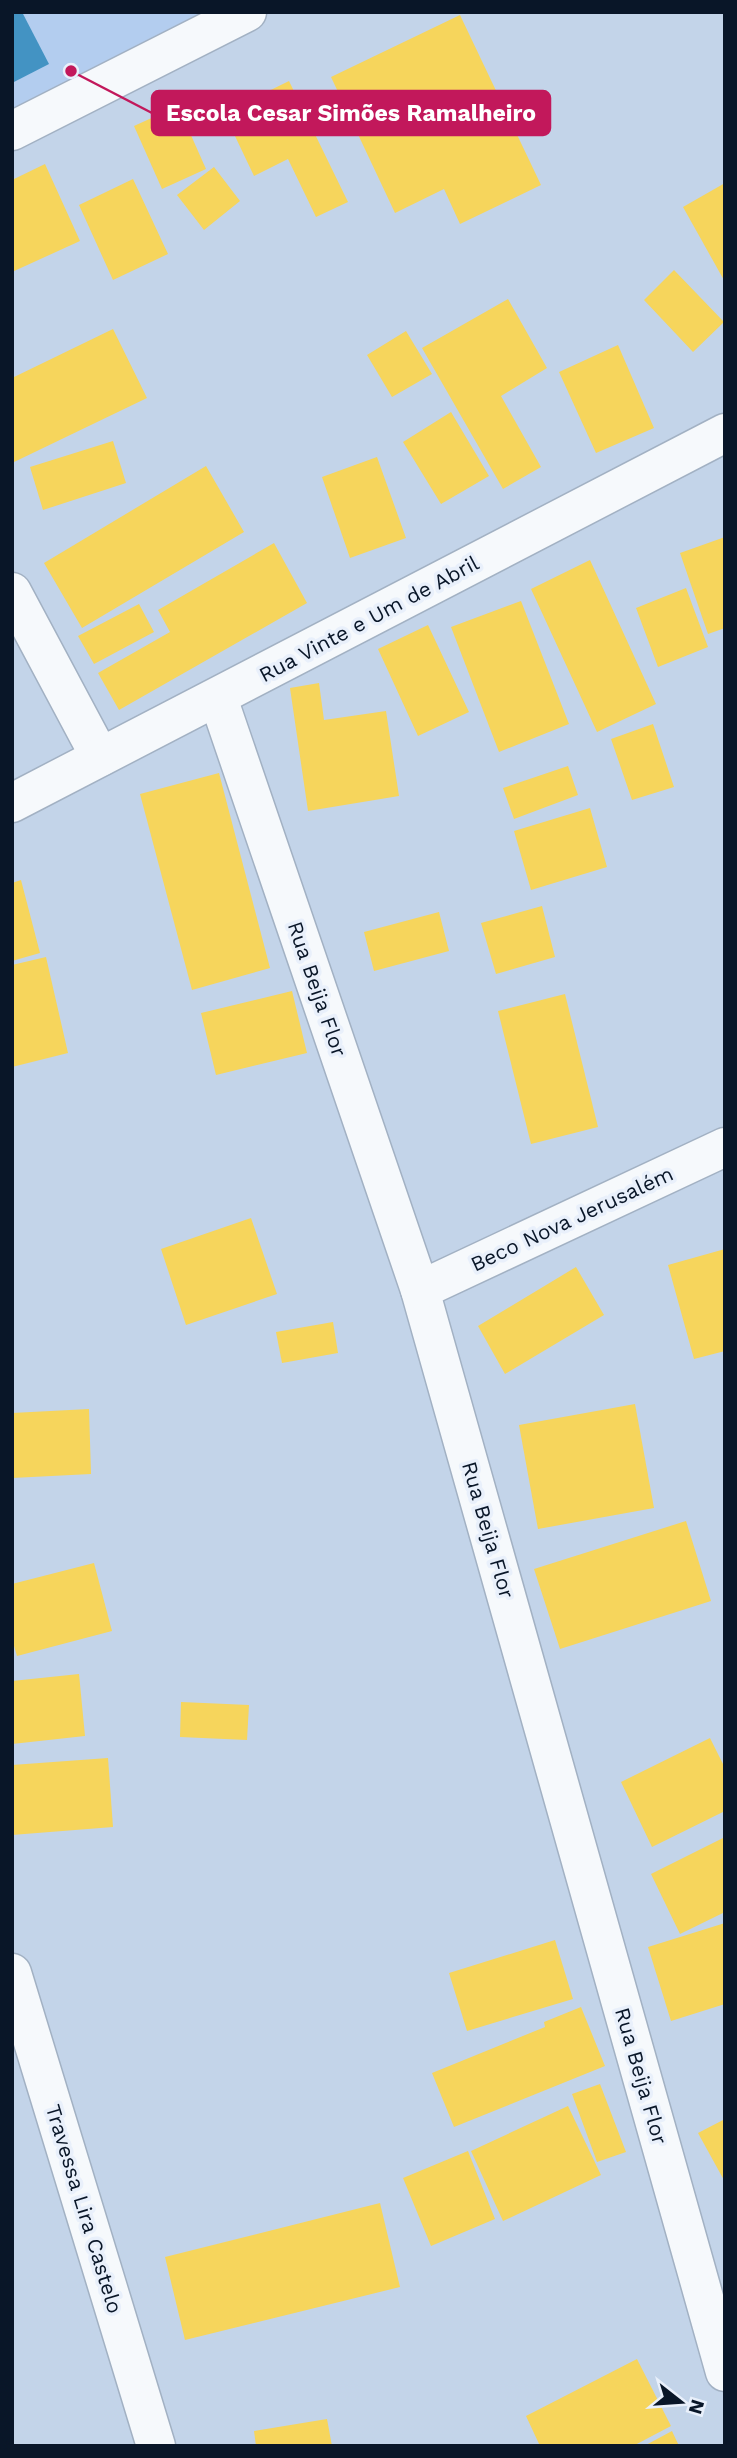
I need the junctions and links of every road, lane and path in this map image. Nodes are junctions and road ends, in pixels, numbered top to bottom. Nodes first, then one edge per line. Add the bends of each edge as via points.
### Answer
1 (247, 12) edge
2 (12, 131) edge
3 (725, 433) edge
4 (12, 592) edge
5 (218, 698) junction
6 (100, 757) junction
7 (12, 803) edge
8 (725, 1147) edge
9 (420, 1290) junction
10 (12, 1973) edge
11 (725, 2372) edge
12 (156, 2446) edge

1 - 2 street
3 - 5 street, Rua Vinte e Um de Abril
4 - 6 street
5 - 6 street, Rua Vinte e Um de Abril
5 - 9 street, Rua Beija Flor
6 - 7 street, Rua Vinte e Um de Abril
8 - 9 street, Beco Nova Jerusalém
9 - 11 street, Rua Beija Flor
10 - 12 street, Travessa Lira Castelo

